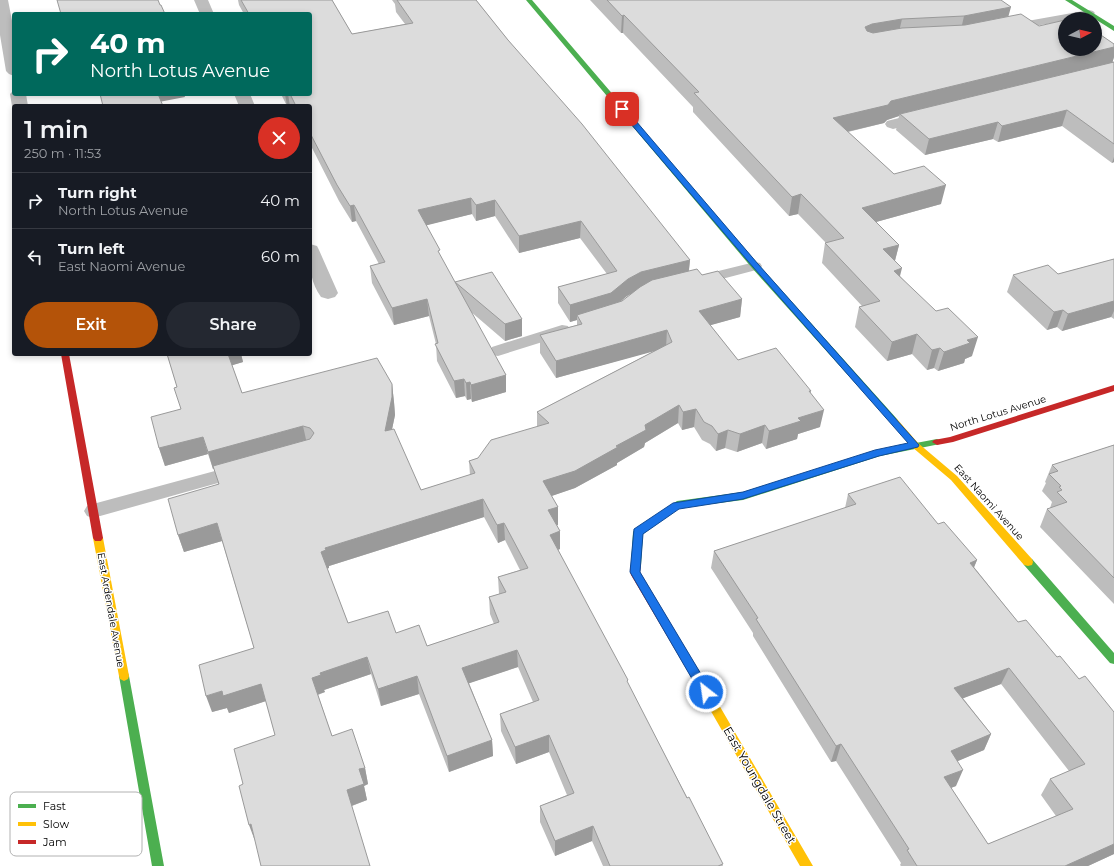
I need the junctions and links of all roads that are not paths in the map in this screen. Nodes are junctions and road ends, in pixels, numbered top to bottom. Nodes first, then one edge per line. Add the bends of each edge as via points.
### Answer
1 (1, 0) edge
2 (201, 0) edge
3 (530, 0) edge
4 (1068, 0) edge
5 (206, 12) edge
6 (1087, 12) edge
7 (1058, 19) edge
8 (1102, 21) edge
9 (1114, 29) edge
10 (998, 30) edge
11 (12, 60) edge
12 (939, 113) edge
13 (893, 124) dead end
14 (312, 255) edge
15 (755, 266) junction
16 (682, 284) edge
17 (328, 293) dead end
18 (574, 326) edge
19 (498, 351) dead end
20 (66, 356) edge
21 (1114, 388) edge
22 (915, 445) junction
23 (254, 466) edge
24 (93, 511) junction
25 (638, 532) joint
26 (1114, 660) edge
27 (158, 866) edge
28 (807, 866) edge

1 - 11 street
2 - 5 street
3 - 15 street, East Naomi Avenue
4 - 6 street
7 - 10 lane
8 - 9 street
12 - 13 street
14 - 17 street
15 - 16 lane
15 - 22 street, East Naomi Avenue
18 - 19 lane
20 - 24 street, East Ardendale Avenue
21 - 22 street, North Lotus Avenue via 950,440
22 - 25 street, North Lotus Avenue via 878,452 743,496 677,505
22 - 26 street, East Naomi Avenue via 954,478
23 - 24 lane
24 - 27 street, East Ardendale Avenue
25 - 28 street, East Youngdale Street via 635,572

